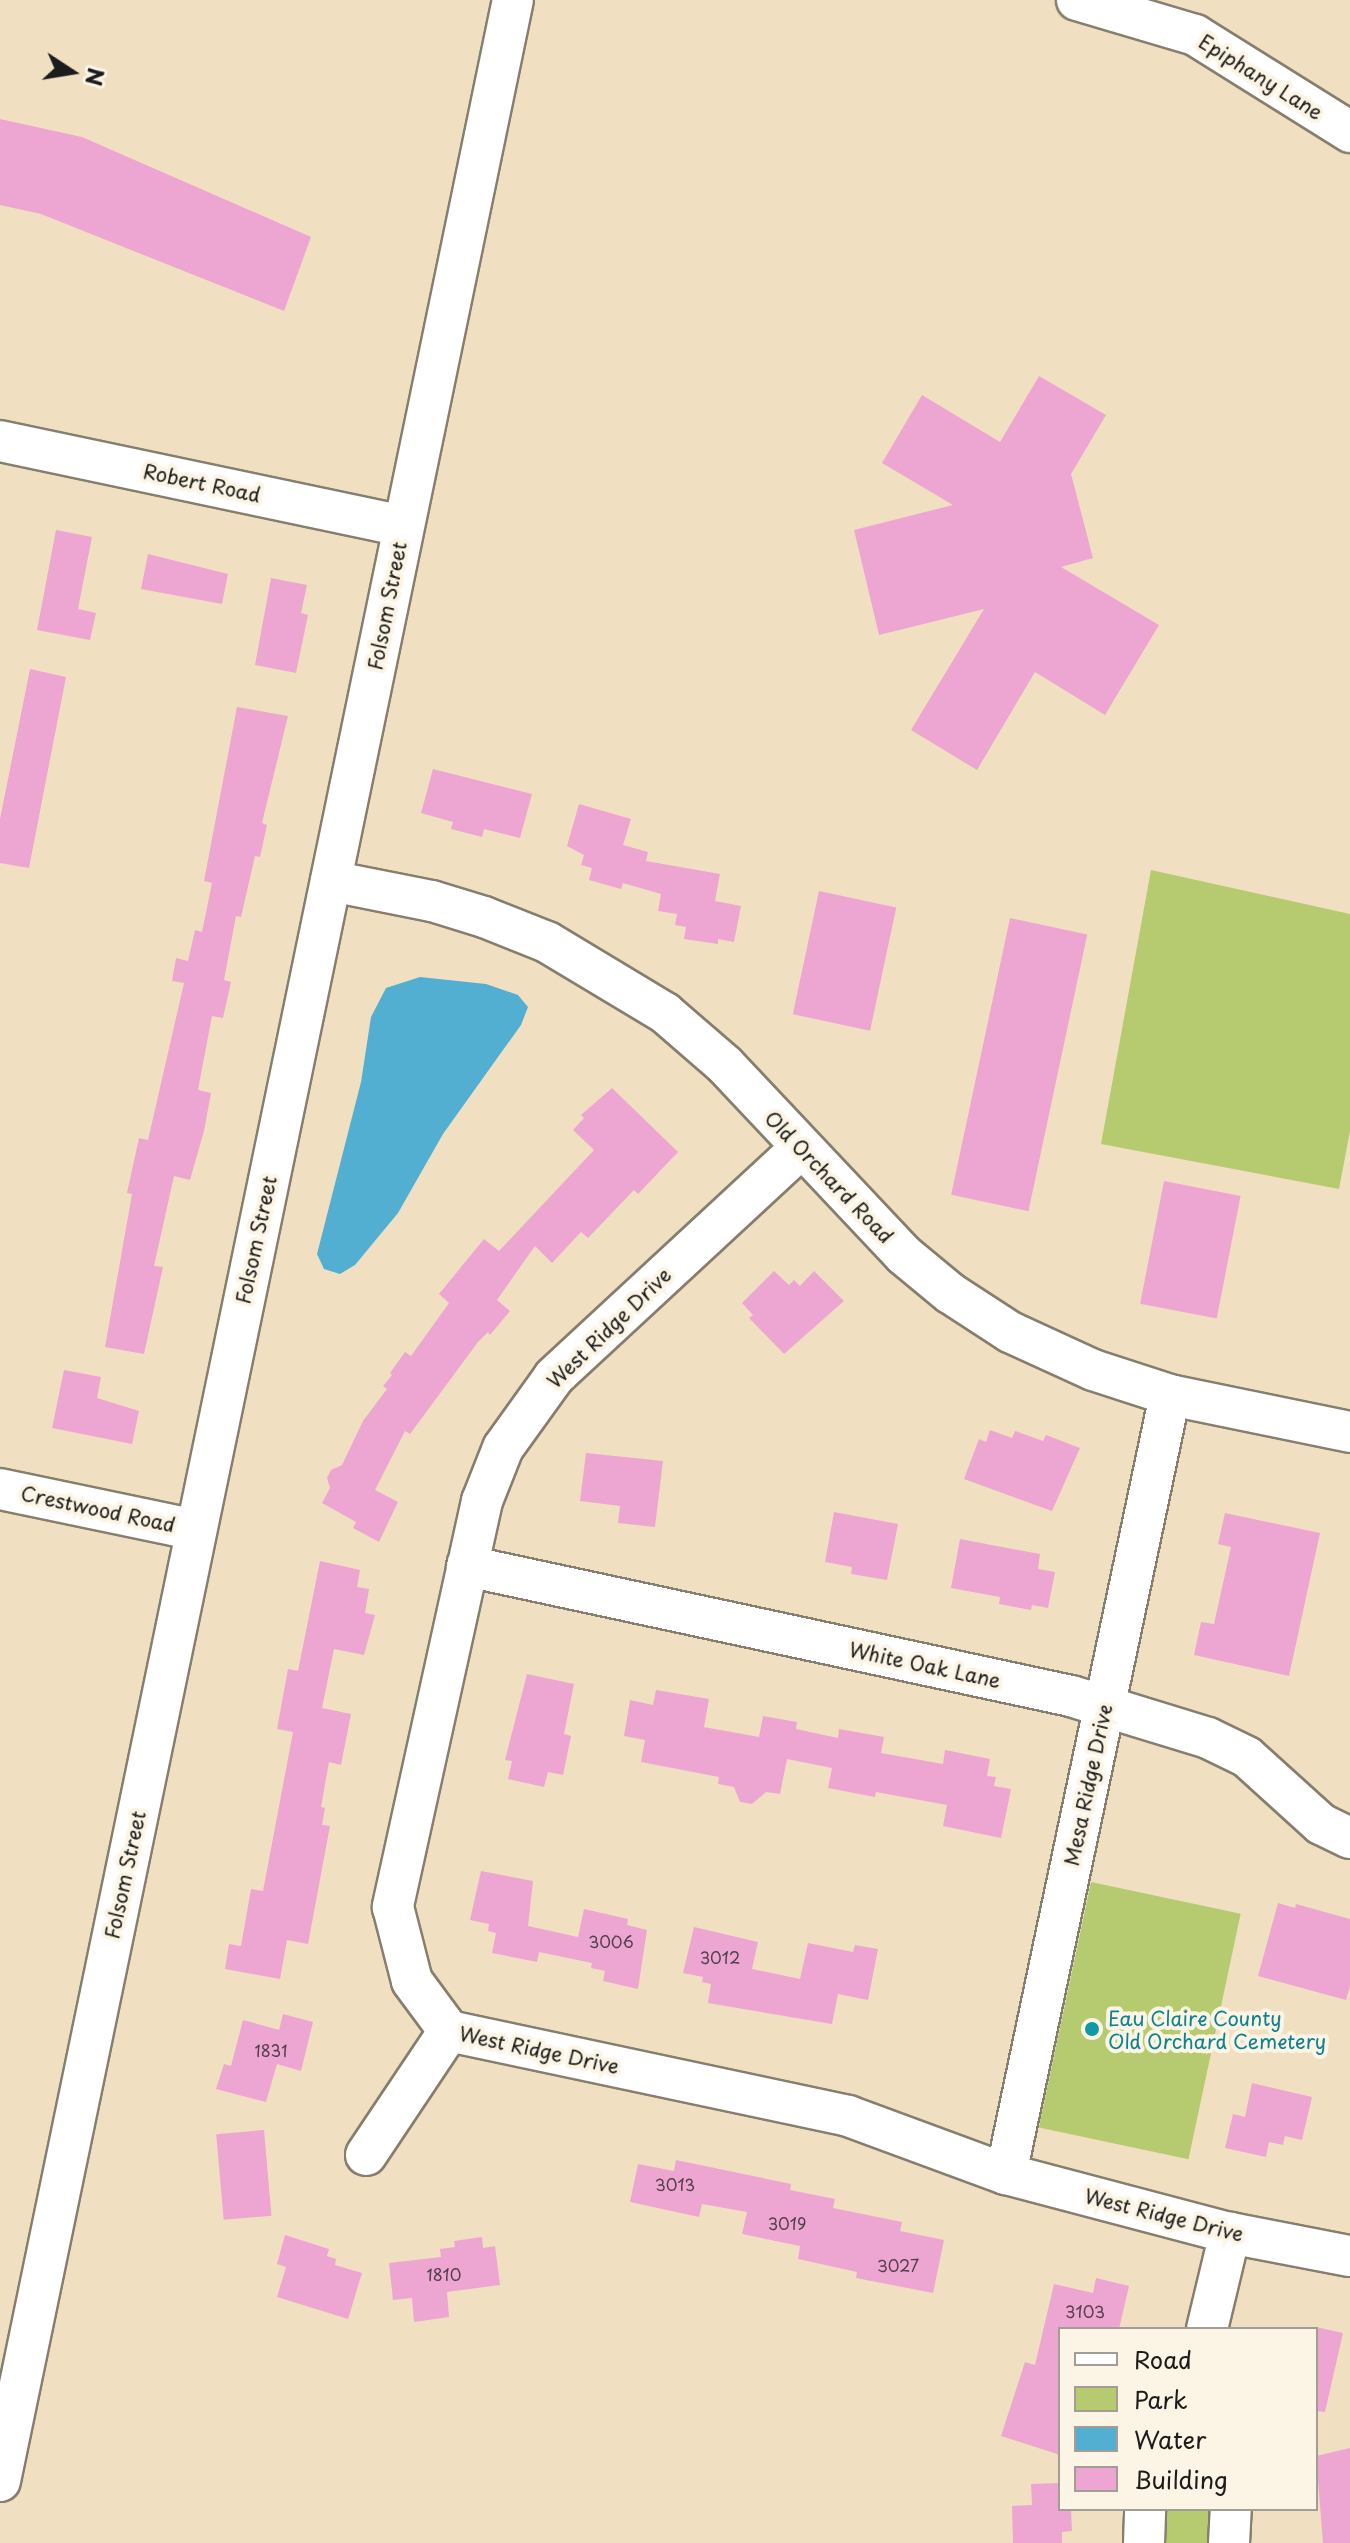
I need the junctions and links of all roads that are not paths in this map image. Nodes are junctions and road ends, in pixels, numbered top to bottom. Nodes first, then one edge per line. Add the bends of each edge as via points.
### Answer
1 (513, 0) edge
2 (1077, 0) edge
3 (1350, 132) edge
4 (2, 451) edge
5 (403, 526) junction
6 (331, 881) junction
7 (801, 1148) junction
8 (1170, 1395) junction
9 (1350, 1432) edge
10 (0, 1489) edge
11 (196, 1530) junction
12 (467, 1566) junction
13 (1105, 1707) junction
14 (1350, 1838) edge
15 (449, 2031) junction
16 (366, 2155) dead end
17 (1006, 2174) junction
18 (1230, 2233) junction
19 (1350, 2256) edge
20 (1207, 2327) edge
21 (0, 2481) edge
22 (1145, 2511) edge
23 (1231, 2511) edge
24 (1144, 2543) edge
25 (1229, 2543) edge

1 - 5 street, Folsom Street
2 - 3 street, Epiphany Lane via 1195,35
4 - 5 street, Robert Road
5 - 6 street, Folsom Street
6 - 7 street, Old Orchard Road via 484,917 601,971 665,1013 725,1065
6 - 11 street, Folsom Street
7 - 8 street, Old Orchard Road via 904,1255 950,1293 1010,1332 1093,1370
7 - 12 street, West Ridge Drive via 554,1377 503,1448 482,1501
8 - 9 street, Old Orchard Road
8 - 13 street, Mesa Ridge Drive
10 - 11 street, Crestwood Road
11 - 21 street, Folsom Street
12 - 13 street, White Oak Lane
12 - 15 street, West Ridge Drive via 393,1907 412,1981
13 - 14 street, White Oak Lane via 1208,1738 1247,1757 1321,1824
13 - 17 street, Mesa Ridge Drive
15 - 16 street
15 - 17 street, West Ridge Drive via 848,2116
17 - 18 street, West Ridge Drive
18 - 19 street, West Ridge Drive
18 - 20 street
22 - 24 street
23 - 25 street

